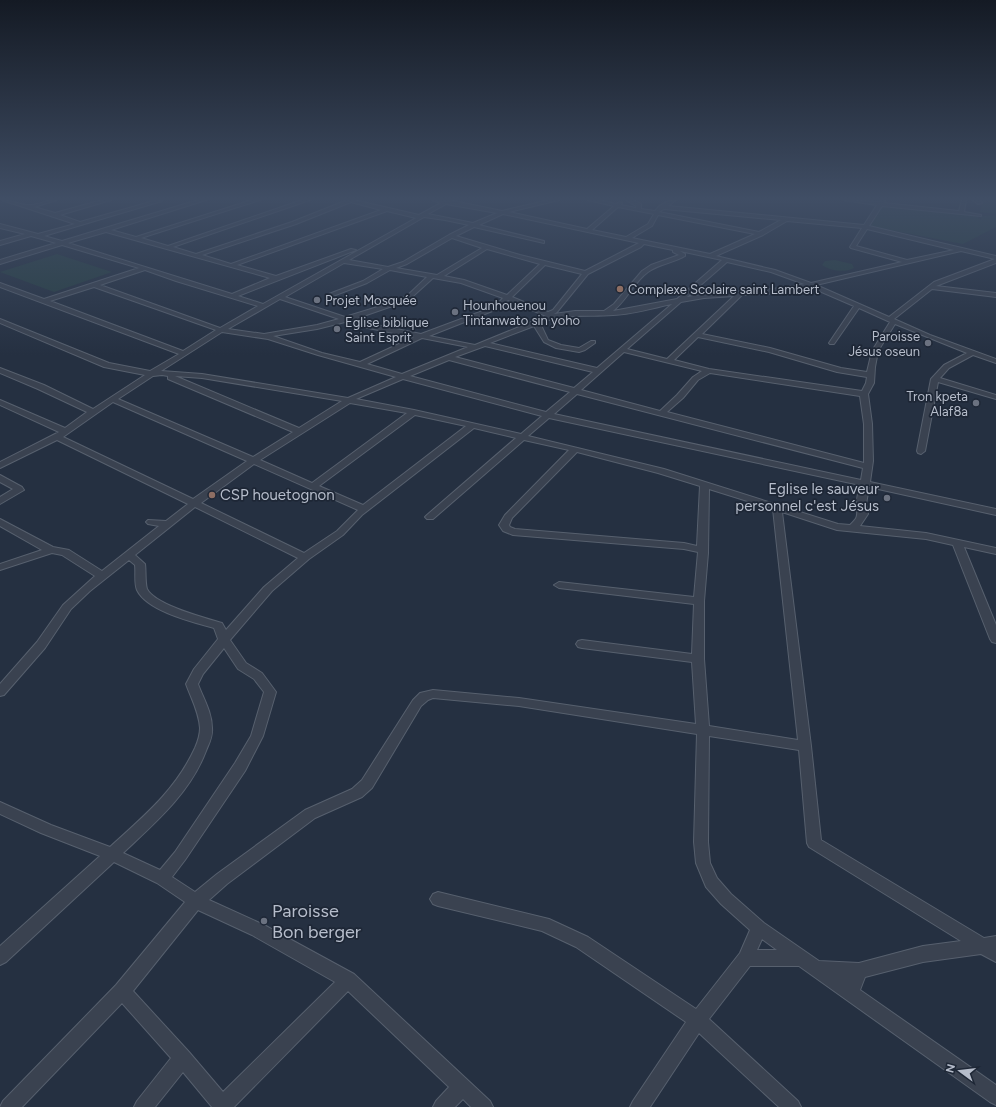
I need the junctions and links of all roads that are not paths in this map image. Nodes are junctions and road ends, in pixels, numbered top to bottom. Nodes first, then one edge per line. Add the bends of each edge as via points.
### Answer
1 (34, 252) edge
2 (91, 252) edge
3 (186, 252) edge
4 (207, 252) edge
5 (270, 252) edge
6 (348, 252) edge
7 (360, 252) edge
8 (424, 252) edge
9 (478, 252) edge
10 (503, 252) edge
11 (629, 252) edge
12 (678, 252) edge
13 (691, 252) edge
14 (721, 252) edge
15 (873, 252) edge
16 (952, 252) edge
17 (966, 252) edge
18 (198, 255) junction
19 (711, 256) junction
20 (726, 260) junction
21 (996, 260) edge
22 (344, 261) junction
23 (907, 261) junction
24 (0, 262) edge
25 (544, 263) junction
26 (233, 265) junction
27 (145, 268) junction
28 (390, 268) junction
29 (586, 273) junction
30 (435, 276) junction
31 (276, 278) junction
32 (0, 285) edge
33 (94, 285) junction
34 (811, 286) junction
35 (930, 287) junction
36 (742, 293) junction
37 (331, 295) dead end
38 (996, 295) edge
39 (233, 296) junction
40 (280, 297) junction
41 (508, 299) junction
42 (45, 301) junction
43 (678, 301) junction
44 (858, 305) junction
45 (264, 306) junction
46 (604, 313) junction
47 (550, 315) junction
48 (344, 320) junction
49 (892, 320) junction
50 (0, 321) edge
51 (536, 322) junction
52 (221, 330) junction
53 (698, 335) junction
54 (262, 336) junction
55 (422, 336) junction
56 (593, 342) dead end
57 (832, 343) dead end
58 (485, 344) junction
59 (477, 347) junction
60 (622, 350) junction
61 (183, 353) junction
62 (971, 353) junction
63 (448, 358) junction
64 (670, 361) junction
65 (996, 362) edge
66 (362, 364) junction
67 (0, 370) edge
68 (598, 371) junction
69 (709, 371) junction
70 (162, 373) junction
71 (152, 374) junction
72 (870, 375) junction
73 (403, 376) junction
74 (935, 379) junction
75 (576, 391) junction
76 (864, 394) junction
77 (996, 397) edge
78 (112, 399) junction
79 (351, 399) junction
80 (0, 402) edge
81 (93, 412) junction
82 (414, 412) junction
83 (662, 413) junction
84 (548, 415) junction
85 (473, 425) junction
86 (65, 431) junction
87 (299, 431) junction
88 (57, 437) junction
89 (522, 438) junction
90 (575, 449) junction
91 (921, 451) dead end
92 (254, 460) junction
93 (0, 465) edge
94 (868, 467) junction
95 (0, 478) edge
96 (865, 483) junction
97 (705, 485) junction
98 (313, 486) junction
99 (0, 501) edge
100 (193, 504) junction
101 (777, 507) junction
102 (364, 509) junction
103 (996, 512) edge
104 (430, 517) dead end
105 (0, 522) edge
106 (151, 522) dead end
107 (166, 524) junction
108 (852, 529) junction
109 (958, 544) junction
110 (51, 550) junction
111 (702, 550) junction
112 (996, 551) edge
113 (129, 555) junction
114 (305, 557) junction
115 (0, 567) edge
116 (103, 577) junction
117 (559, 585) dead end
118 (700, 601) junction
119 (224, 639) junction
120 (996, 639) edge
121 (582, 644) dead end
122 (698, 659) junction
123 (0, 692) edge
124 (703, 730) junction
125 (805, 746) junction
126 (0, 808) edge
127 (112, 854) junction
128 (162, 878) junction
129 (438, 899) dead end
130 (196, 901) junction
131 (759, 928) junction
132 (992, 948) edge
133 (0, 957) edge
134 (746, 958) junction
135 (802, 958) junction
136 (816, 968) junction
137 (859, 971) junction
138 (348, 980) junction
139 (122, 992) junction
140 (851, 993) junction
141 (698, 1020) junction
142 (183, 1058) junction
143 (462, 1087) junction
144 (996, 1096) edge
145 (223, 1106) edge
146 (9, 1107) edge
147 (143, 1107) edge
148 (442, 1107) edge
149 (484, 1107) edge
150 (639, 1107) edge
151 (792, 1107) edge

1 - 24 street
2 - 27 street
3 - 18 street
4 - 18 street
5 - 26 street
6 - 31 street
7 - 22 street
8 - 28 street
9 - 30 street
10 - 25 street
11 - 29 street
12 - 46 street via 683,255 647,270 620,302
13 - 19 street
14 - 19 street
15 - 23 street
16 - 23 street
17 - 21 street
18 - 26 street
19 - 20 street
20 - 34 street via 773,271
20 - 43 street
21 - 35 street
22 - 28 street
22 - 40 street
23 - 34 street
25 - 29 street
25 - 41 street
26 - 31 street
27 - 33 street
27 - 39 street
28 - 30 street
28 - 37 street via 366,282
29 - 47 street
30 - 41 street via 468,283
30 - 48 street via 399,302
31 - 39 street
32 - 42 street
33 - 42 street
33 - 52 street
34 - 36 street via 783,291
34 - 44 street
35 - 38 street
35 - 49 street
36 - 43 street
36 - 53 street
39 - 45 street
40 - 45 street
40 - 48 street
41 - 47 street
41 - 55 street via 490,311
42 - 61 street
43 - 46 street
43 - 60 street
44 - 49 street
44 - 57 street
45 - 52 street
46 - 47 street
47 - 51 street
48 - 54 street
48 - 55 street
49 - 62 street
49 - 72 street via 875,351
50 - 71 street via 108,365
51 - 56 street via 545,340 552,344 578,350
51 - 58 street
52 - 54 street
52 - 61 street
53 - 64 street
53 - 72 street
54 - 66 street
55 - 59 street
55 - 66 street
58 - 59 street
58 - 68 street
59 - 63 street
60 - 64 street
60 - 68 street
61 - 71 street
62 - 65 street
62 - 74 street via 948,365
63 - 73 street
63 - 75 street
64 - 69 street
66 - 73 street
67 - 81 street
68 - 75 street
69 - 76 street
69 - 83 street via 693,380
70 - 71 street
70 - 79 street
70 - 87 street
71 - 78 street
72 - 76 street via 870,383
73 - 79 street
73 - 84 street
74 - 77 street
74 - 91 street
75 - 83 street
75 - 84 street
76 - 94 street via 869,434
78 - 81 street
78 - 92 street
79 - 82 street
79 - 87 street
80 - 86 street
81 - 86 street
82 - 85 street
82 - 98 street
83 - 94 street
84 - 89 street
84 - 96 street
85 - 89 street
85 - 102 street
86 - 88 street
87 - 92 street
88 - 93 street
88 - 100 street
89 - 90 street
89 - 104 street
90 - 97 street
90 - 111 street via 508,516 504,525 506,529 513,532 684,546
92 - 98 street
92 - 100 street
94 - 96 street
95 - 99 street via 19,490
96 - 103 street
96 - 108 street via 861,504 863,514
97 - 101 street
97 - 111 street
98 - 102 street
100 - 107 street
100 - 114 street
101 - 108 street via 815,521
101 - 125 street
102 - 114 street via 340,533
105 - 110 street
106 - 107 street
107 - 113 street
108 - 109 street via 926,536
109 - 112 street
109 - 120 street
110 - 115 street
110 - 116 street via 65,552
111 - 118 street
113 - 116 street
113 - 119 street via 140,564 142,589 148,596 168,610 218,626
114 - 119 street via 268,589
116 - 123 street via 67,607 41,645
117 - 118 street
118 - 122 street
119 - 127 street via 198,672 192,684 202,708 206,734 198,758 174,795
119 - 128 street via 242,666 258,676 270,692 257,736 240,767 180,856
121 - 122 street
122 - 124 street
124 - 125 street
124 - 130 street via 518,702 433,694 424,696 362,789 310,814
124 - 131 street via 703,863 711,882
125 - 132 street via 814,843
126 - 127 street via 46,830
127 - 128 street
127 - 133 street
128 - 130 street
129 - 141 street via 544,924 582,942
130 - 138 street via 258,930
130 - 139 street
131 - 134 street
131 - 135 street
132 - 137 street via 923,954
134 - 135 street
134 - 141 street
135 - 136 street
136 - 137 street
136 - 140 street
137 - 140 street
138 - 143 street
138 - 145 street
139 - 142 street
139 - 146 street
140 - 144 street
141 - 150 street
141 - 151 street
142 - 145 street
142 - 147 street
143 - 148 street
143 - 149 street

